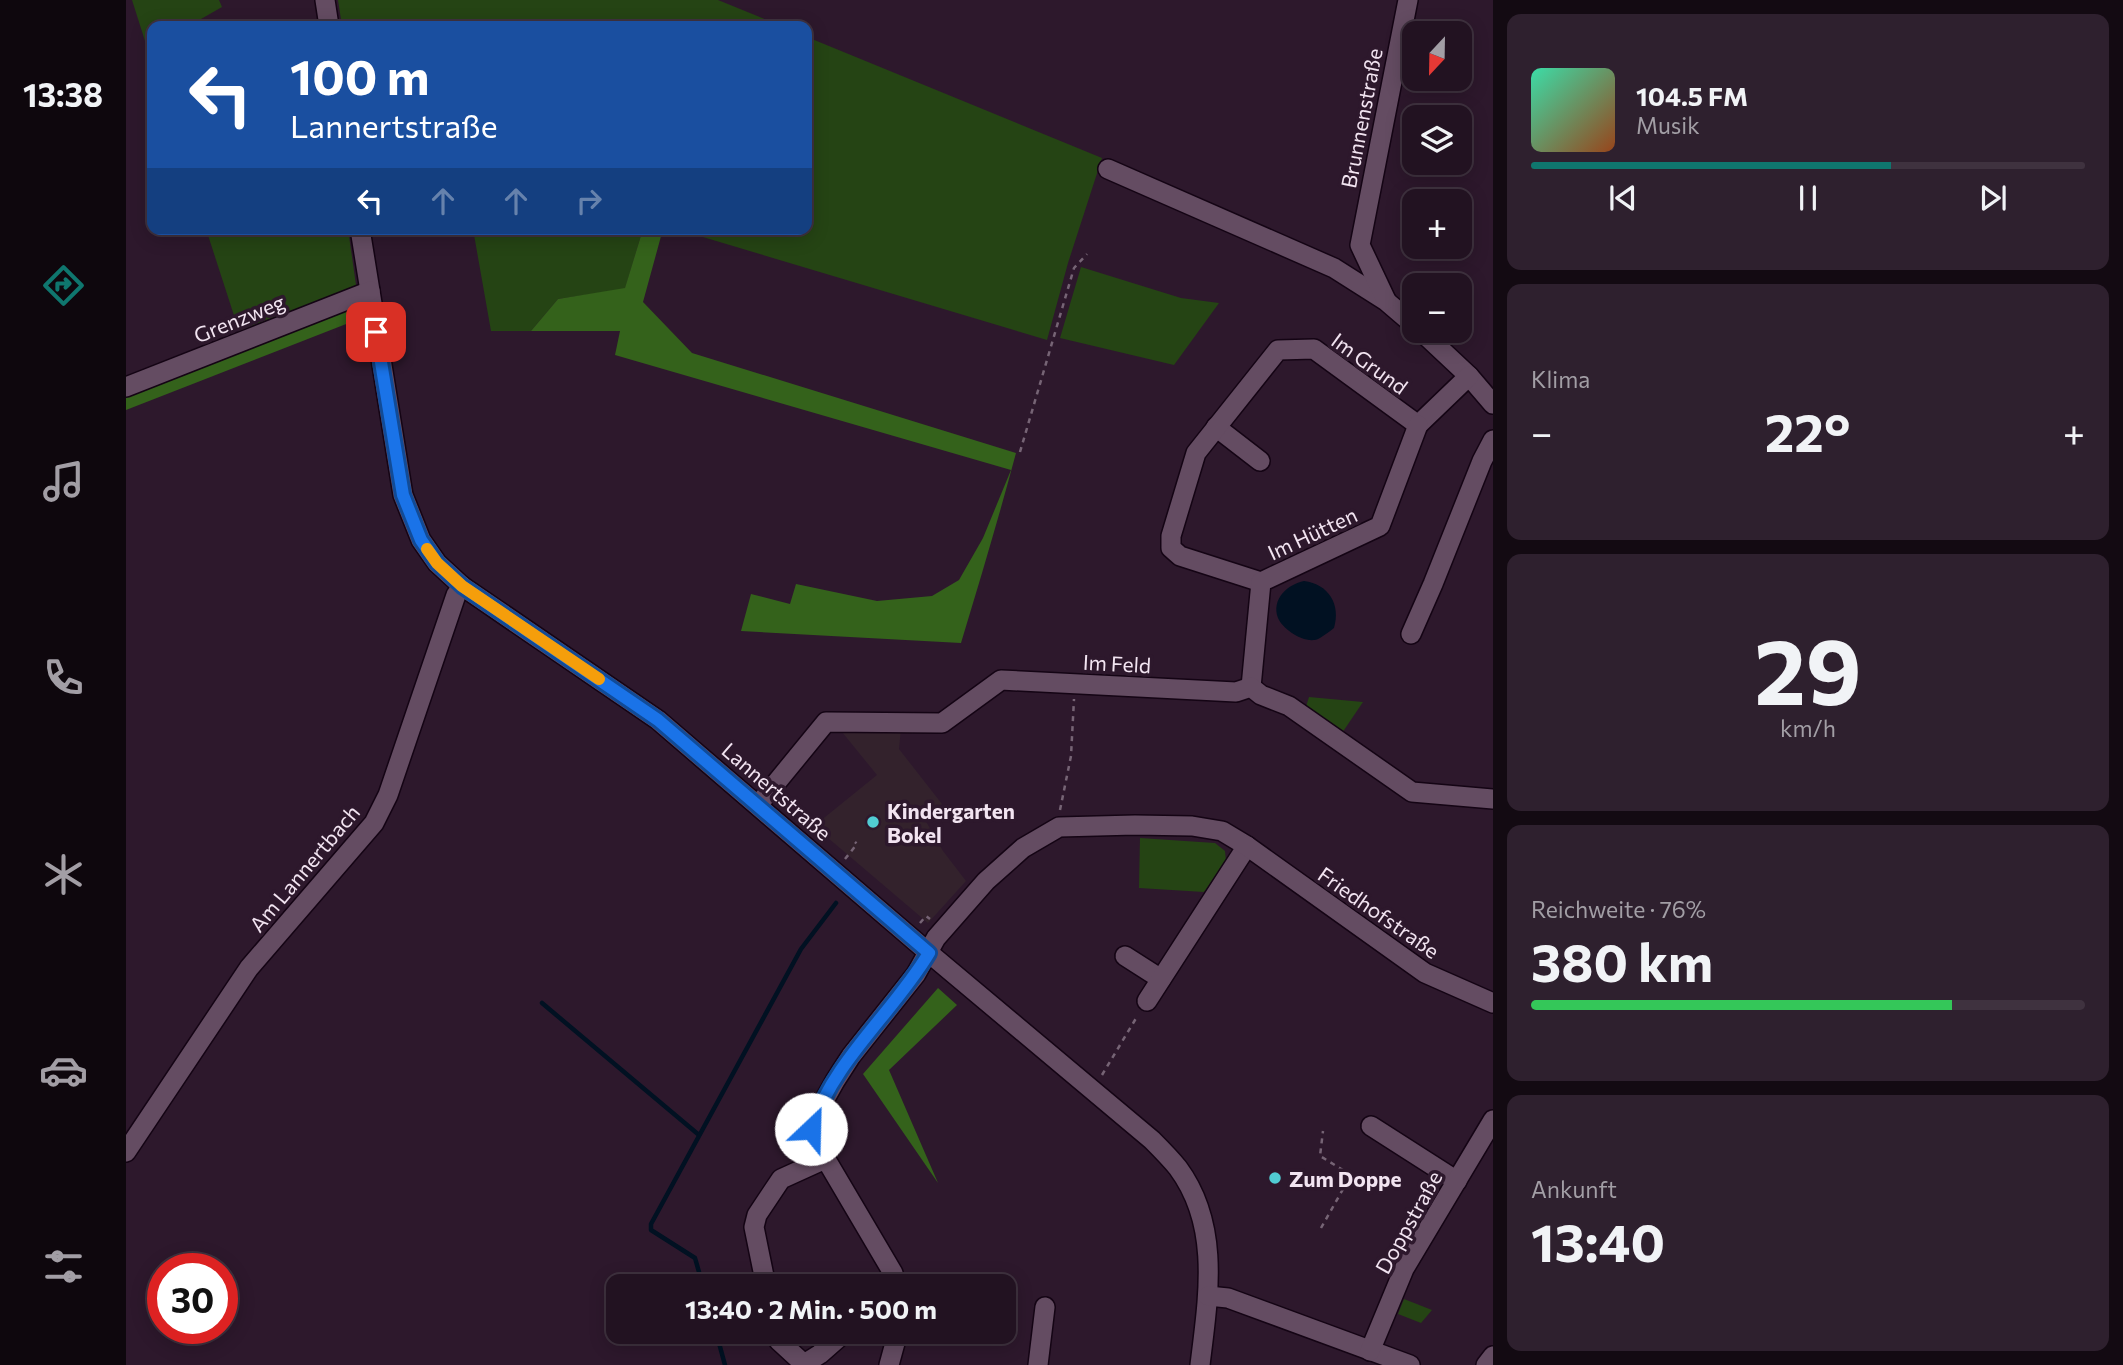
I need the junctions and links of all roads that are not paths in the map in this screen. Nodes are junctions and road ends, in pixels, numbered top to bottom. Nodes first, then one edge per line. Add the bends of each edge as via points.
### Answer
1 (325, 0) edge
2 (1408, 0) edge
3 (328, 21) edge
4 (1108, 169) dead end
5 (361, 235) edge
6 (1360, 245) junction
7 (1334, 268) junction
8 (370, 291) junction
9 (1386, 301) junction
10 (1402, 314) edge
11 (1434, 343) edge
12 (1469, 376) junction
13 (126, 387) edge
14 (1493, 404) edge
15 (1418, 425) junction
16 (1216, 427) junction
17 (1493, 440) edge
18 (1260, 461) dead end
19 (1261, 582) junction
20 (462, 586) junction
21 (1411, 634) dead end
22 (1251, 687) junction
23 (1493, 799) edge
24 (758, 804) junction
25 (1247, 846) junction
26 (929, 953) junction
27 (1125, 957) dead end
28 (1161, 979) junction
29 (1147, 1001) road end
30 (1493, 1003) edge
31 (1493, 1120) edge
32 (1371, 1126) dead end
33 (126, 1152) edge
34 (825, 1159) junction
35 (1457, 1181) junction
36 (764, 1274) edge
37 (893, 1274) edge
38 (1208, 1296) junction
39 (1045, 1307) dead end
40 (782, 1344) edge
41 (831, 1344) edge
42 (895, 1344) edge
43 (1370, 1351) junction
44 (1493, 1356) edge
45 (889, 1365) edge
46 (1038, 1365) edge
47 (1200, 1365) edge
48 (1410, 1365) edge
49 (1486, 1365) edge

1 - 3 street
2 - 6 street, Brunnenstraße
4 - 7 street
5 - 8 street, Lannertstraße
6 - 7 street
6 - 9 street
7 - 9 street
8 - 13 street, Grenzweg
8 - 20 street, Lannertstraße via 403,495 421,540
9 - 10 street
11 - 12 street
12 - 14 street
12 - 15 street
15 - 16 street, Im Grund via 1314,349 1278,350
15 - 19 street, Im Hütten via 1380,526
16 - 18 street
16 - 19 street, Im Grund via 1196,453 1171,548 1181,556
17 - 21 street
19 - 22 street, Im Hütten
20 - 24 street, Lannertstraße via 658,720
20 - 33 street, Am Lannertbach via 374,823 249,968
22 - 23 street via 1289,706 1412,792
22 - 24 street, Im Feld via 1236,692 1001,680 943,723 826,722
24 - 26 street, Lannertstraße
25 - 26 street, Friedhofstraße via 1222,831 1192,826 1059,827 1023,848 986,881 936,938
25 - 28 street
25 - 30 street, Friedhofstraße via 1425,973
26 - 34 street, Friedhofstraße via 851,1056 815,1117 811,1129
26 - 38 street, Lannertstraße via 1152,1140 1178,1169 1205,1226
27 - 28 street
28 - 29 street
31 - 35 street, Doppstraße
32 - 35 street
34 - 36 street via 781,1179 757,1215 754,1227
34 - 37 street, Friedhofstraße
35 - 43 street, Doppstraße via 1404,1269
38 - 43 street via 1228,1298
38 - 47 street, Lannertstraße
39 - 46 street
40 - 41 street via 804,1364
42 - 45 street
43 - 48 street
44 - 49 street

